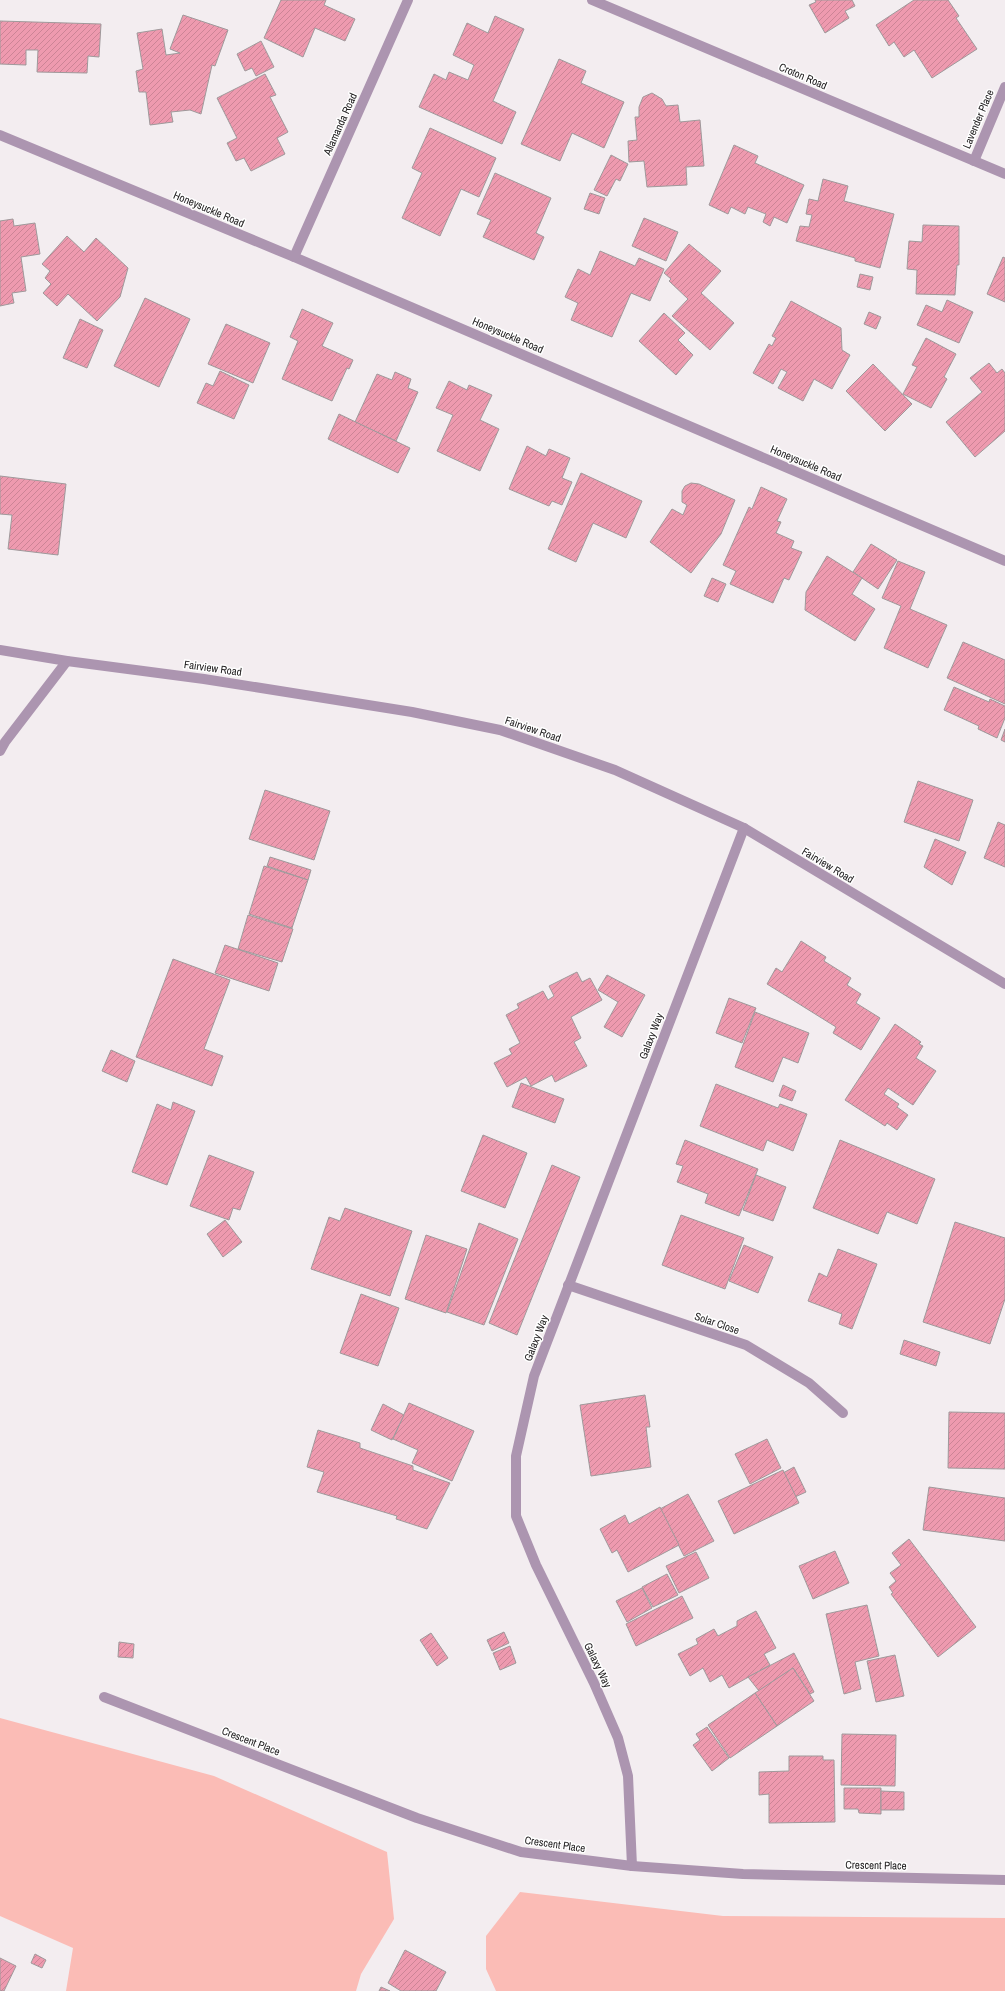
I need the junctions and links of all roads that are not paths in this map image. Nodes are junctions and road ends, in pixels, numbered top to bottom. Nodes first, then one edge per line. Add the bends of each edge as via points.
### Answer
1 (408, 0) edge
2 (592, 0) edge
3 (1005, 87) edge
4 (0, 135) edge
5 (974, 160) junction
6 (1005, 174) edge
7 (294, 257) junction
8 (1005, 561) edge
9 (0, 650) edge
10 (67, 661) junction
11 (0, 751) edge
12 (744, 828) junction
13 (1005, 984) edge
14 (568, 1285) junction
15 (843, 1413) dead end
16 (104, 1696) dead end
17 (632, 1866) junction
18 (1005, 1880) edge

1 - 7 street, Allamanda Road
2 - 5 street, Croton Road
3 - 5 street, Lavender Place
4 - 7 street, Honeysuckle Road
5 - 6 street, Croton Road
7 - 8 street, Honeysuckle Road
9 - 10 street, Fairview Road
10 - 11 street
10 - 12 street, Fairview Road via 212,680 412,712 500,730 616,770
12 - 13 street, Fairview Road
12 - 14 street, Galaxy Way
14 - 15 street, Solar Close via 746,1345 809,1383
14 - 17 street, Galaxy Way via 533,1383 516,1456 516,1516 536,1565 618,1738 628,1776
16 - 17 street, Crescent Place via 417,1818 521,1852
17 - 18 street, Crescent Place via 743,1874

